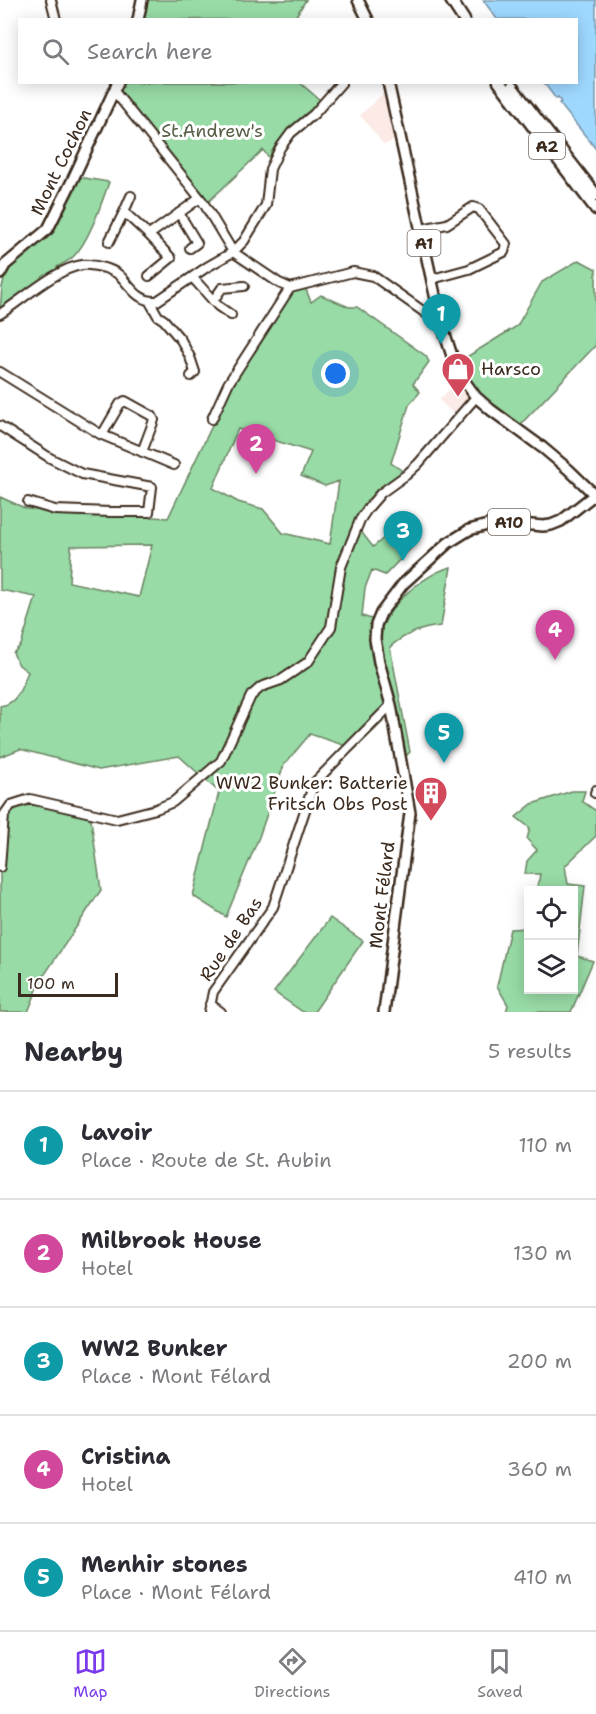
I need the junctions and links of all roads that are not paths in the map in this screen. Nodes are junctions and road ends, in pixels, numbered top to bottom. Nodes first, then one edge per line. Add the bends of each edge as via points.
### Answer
1 (51, 0) edge
2 (142, 0) edge
3 (358, 0) edge
4 (444, 0) edge
5 (451, 0) edge
6 (56, 18) edge
7 (138, 18) edge
8 (367, 18) edge
9 (456, 18) edge
10 (463, 18) edge
11 (340, 84) edge
12 (388, 84) edge
13 (501, 84) edge
14 (510, 84) edge
15 (114, 86) edge
16 (596, 195) edge
17 (131, 196) dead end
18 (200, 198) junction
19 (596, 209) edge
20 (124, 212) junction
21 (179, 213) junction
22 (421, 230) junction
23 (149, 235) junction
24 (109, 242) dead end
25 (190, 248) dead end
26 (233, 252) junction
27 (179, 253) dead end
28 (171, 258) junction
29 (0, 274) edge
30 (148, 276) dead end
31 (192, 278) junction
32 (432, 279) junction
33 (244, 286) dead end
34 (290, 288) junction
35 (213, 301) junction
36 (150, 302) junction
37 (0, 314) edge
38 (231, 315) dead end
39 (441, 322) junction
40 (0, 372) edge
41 (191, 376) dead end
42 (476, 397) junction
43 (212, 419) dead end
44 (0, 426) edge
45 (102, 435) junction
46 (142, 452) junction
47 (174, 465) dead end
48 (595, 496) edge
49 (28, 502) dead end
50 (391, 705) junction
51 (0, 867) edge
52 (210, 1008) edge
53 (221, 1012) edge
54 (384, 1012) edge

1 - 6 street
2 - 7 main road
3 - 8 main road
4 - 9 highway
5 - 10 highway
11 - 26 street via 280,148 270,170 266,205
12 - 22 main road, A1
13 - 19 highway, A2
14 - 16 highway, A2
15 - 18 street
15 - 29 main road, Mont Cochon via 48,229 5,265
17 - 20 street
18 - 21 street
18 - 26 street
20 - 23 street
20 - 24 street
21 - 23 street
21 - 25 street via 197,243
22 - 32 main road, A1
22 - 32 street via 447,224 473,207 479,209 506,244 504,252 469,269
23 - 28 street
26 - 31 street
26 - 34 street
27 - 28 street
28 - 30 street
31 - 35 street
31 - 36 street
32 - 39 main road, A1
33 - 35 street via 222,288
34 - 39 street via 353,272 373,276
34 - 43 street via 228,384
35 - 38 street
36 - 37 street via 136,295 120,276 91,264 60,272
36 - 41 street via 181,340 195,372
39 - 42 main road, A1 via 454,362
40 - 45 street
42 - 48 main road, A1 via 543,448
42 - 51 street via 418,464 368,508 341,567 331,627 308,662 251,696 221,761 172,802 117,819 30,799 11,805 4,815
44 - 49 street via 82,474 152,487 149,512 55,510
45 - 46 street
45 - 46 street via 125,402 154,420
46 - 47 street
48 - 50 main road, Mont Félard / A10 via 551,525 499,522 469,530 448,543 403,584 376,626 379,662
50 - 52 street, Rue de Bas via 314,783 273,907 213,992
50 - 54 main road, Mont Félard / A10 via 410,813
52 - 53 street

